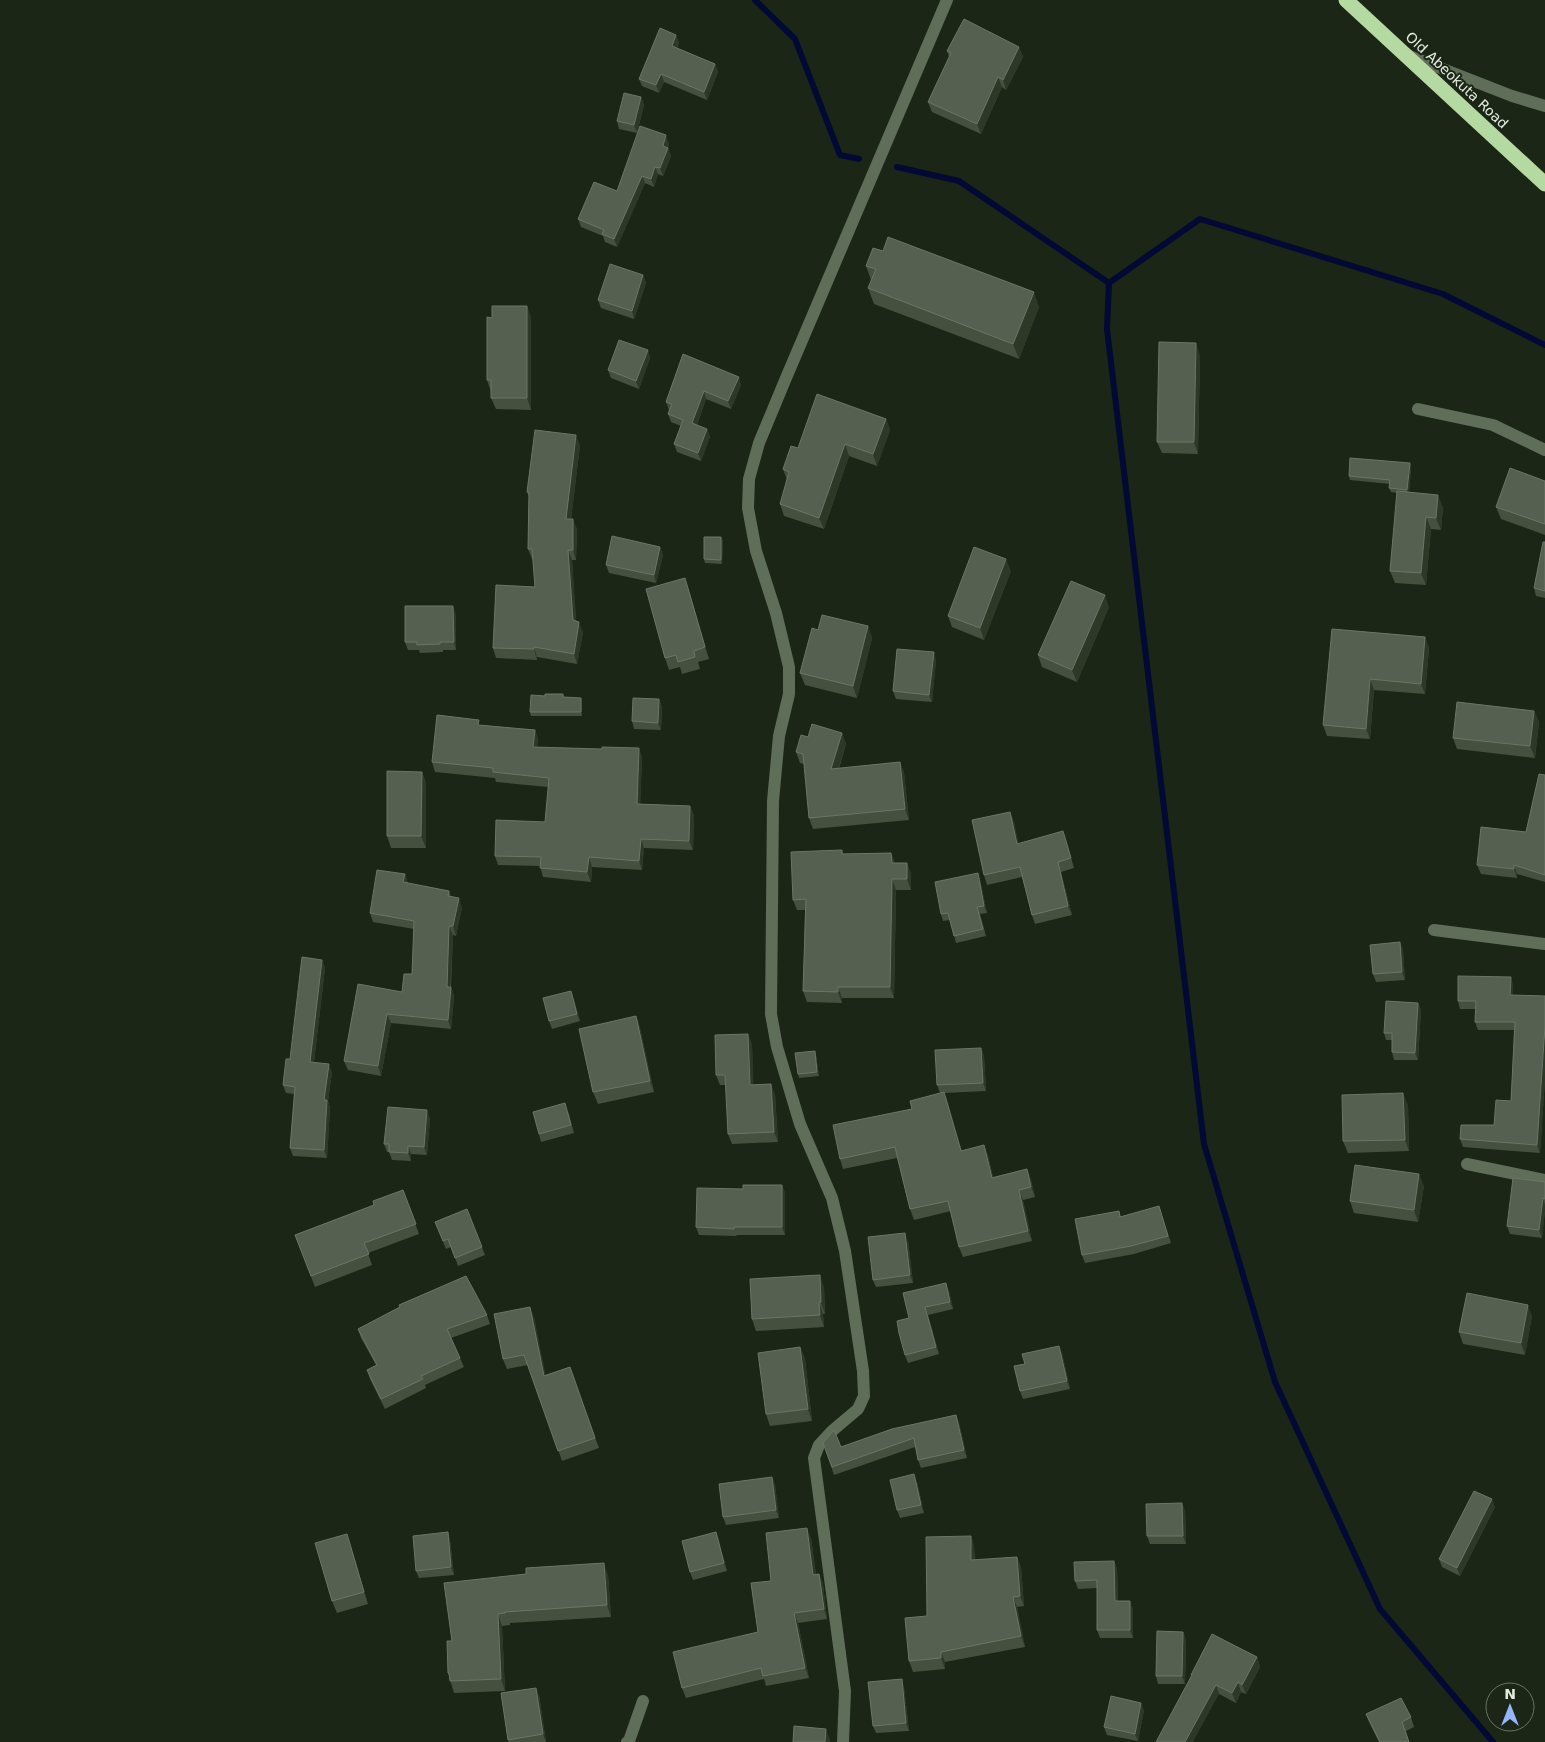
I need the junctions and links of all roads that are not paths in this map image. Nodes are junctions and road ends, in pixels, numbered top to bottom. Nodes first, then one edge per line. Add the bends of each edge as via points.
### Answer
1 (947, 0) edge
2 (1346, 0) edge
3 (1404, 54) junction
4 (1545, 106) edge
5 (1545, 184) edge
6 (1418, 409) dead end
7 (1545, 450) edge
8 (1434, 930) dead end
9 (1545, 944) edge
10 (1467, 1164) dead end
11 (1545, 1180) edge
12 (643, 1701) dead end
13 (627, 1742) edge
14 (843, 1742) edge

1 - 14 street via 759,443 749,479 748,508 756,551 789,666 789,694 779,736 773,801 771,1014 777,1047 800,1124 832,1198 843,1242 863,1371 864,1396 858,1409 832,1430 819,1445 814,1458 845,1691
2 - 3 highway, Old Abeokuta Road
3 - 4 street
3 - 5 highway, Old Abeokuta Road
6 - 7 street via 1492,425
8 - 9 street
10 - 11 street
12 - 13 street

